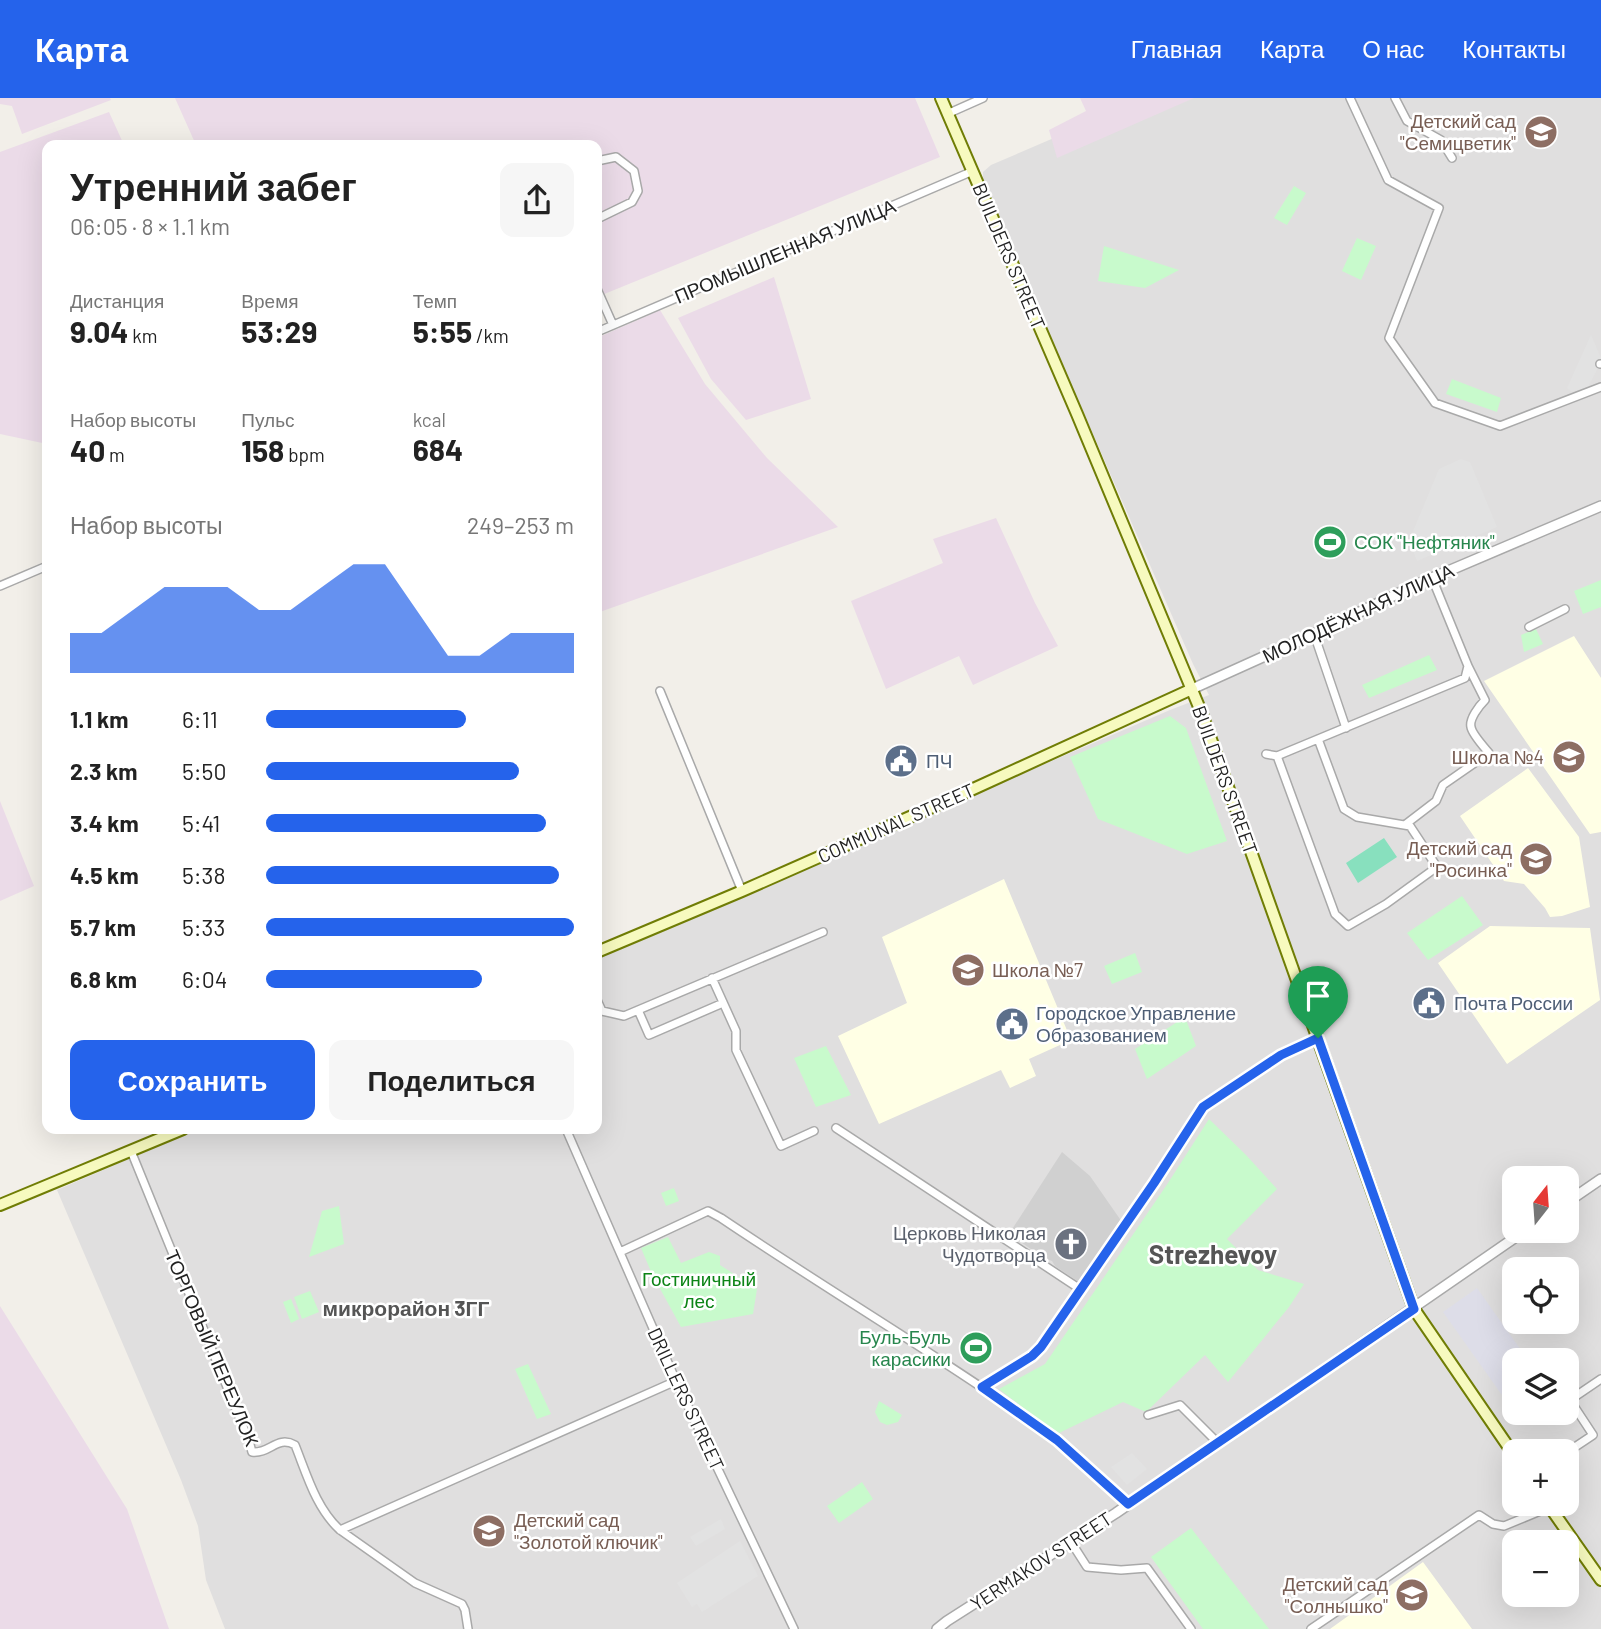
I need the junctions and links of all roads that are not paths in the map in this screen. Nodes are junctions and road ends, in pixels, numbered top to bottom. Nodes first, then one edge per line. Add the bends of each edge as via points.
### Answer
1 (941, 98) edge
2 (984, 98) edge
3 (1350, 98) edge
4 (1395, 98) edge
5 (947, 114) junction
6 (1452, 158) dead end
7 (602, 160) edge
8 (973, 171) junction
9 (602, 217) edge
10 (602, 300) edge
11 (613, 325) junction
12 (602, 330) edge
13 (1601, 387) edge
14 (1601, 506) edge
15 (42, 568) edge
16 (1432, 578) junction
17 (0, 586) edge
18 (1565, 609) dead end
19 (1528, 626) dead end
20 (1314, 634) junction
21 (1468, 666) junction
22 (1192, 689) junction
23 (660, 691) dead end
24 (1346, 727) junction
25 (1318, 739) junction
26 (1266, 754) dead end
27 (1278, 757) junction
28 (1406, 824) junction
29 (742, 891) junction
30 (823, 932) dead end
31 (602, 950) edge
32 (712, 978) junction
33 (723, 1003) junction
34 (638, 1010) junction
35 (602, 1012) edge
36 (1318, 1038) junction
37 (836, 1128) dead end
38 (814, 1131) dead end
39 (171, 1134) edge
40 (568, 1134) edge
41 (131, 1151) junction
42 (1601, 1179) edge
43 (1579, 1194) edge
44 (0, 1205) edge
45 (1508, 1243) edge
46 (620, 1252) junction
47 (1080, 1289) junction
48 (1414, 1309) junction
49 (1601, 1379) edge
50 (676, 1381) junction
51 (982, 1387) junction
52 (1148, 1415) dead end
53 (1503, 1439) edge
54 (1218, 1443) junction
55 (1579, 1444) edge
56 (1128, 1504) junction
57 (1525, 1516) edge
58 (1556, 1516) edge
59 (340, 1530) junction
60 (1071, 1542) junction
61 (1599, 1573) edge
62 (468, 1629) edge
63 (794, 1629) edge
64 (937, 1629) edge
65 (1191, 1629) edge
66 (1311, 1629) edge

1 - 5 main road, BUILDERS STREET
2 - 5 street
3 - 13 street via 1388,180 1439,208 1389,338 1435,403 1500,426
4 - 6 street via 1406,121 1441,140
5 - 8 main road, BUILDERS STREET
7 - 9 street via 616,157 634,172 638,191 632,202
8 - 11 street, ПРОМЫШЛЕННАЯ УЛИЦА
8 - 22 main road, BUILDERS STREET
10 - 11 street
11 - 12 street, ПРОМЫШЛЕННАЯ УЛИЦА
14 - 16 street, МОЛОДЁЖНАЯ УЛИЦА
15 - 17 street
16 - 20 street, МОЛОДЁЖНАЯ УЛИЦА
16 - 21 street
18 - 19 street
20 - 22 street, МОЛОДЁЖНАЯ УЛИЦА
20 - 24 street
21 - 24 street via 1465,678
21 - 28 street via 1485,700 1471,727 1489,753 1443,785 1436,801
22 - 29 main road, COMMUNAL STREET
22 - 36 main road, BUILDERS STREET
23 - 29 street
24 - 25 street
25 - 27 street
25 - 28 street via 1344,809 1357,817
26 - 27 street
27 - 28 street via 1335,914 1348,926 1437,867
29 - 31 main road, COMMUNAL STREET
30 - 32 street
32 - 33 street
32 - 34 street
33 - 34 street via 649,1035
33 - 38 street via 736,1031 736,1050 781,1146
34 - 35 street via 624,1016
36 - 47 street via 1281,1055 1203,1107
36 - 48 main road, BUILDERS STREET
37 - 47 street
39 - 41 main road
40 - 46 street, DRILLERS STREET
41 - 44 main road
41 - 59 street, ТОРГОВЫЙ ПЕРЕУЛОК via 252,1452 261,1453 283,1441 295,1445 323,1512
42 - 43 street
45 - 48 street, YERMAKOV STREET
46 - 50 street, DRILLERS STREET
46 - 51 street via 708,1211
47 - 51 street via 1032,1356
48 - 53 main road, BUILDERS STREET
48 - 54 street, YERMAKOV STREET
49 - 55 street via 1570,1400 1593,1435
50 - 59 street
50 - 63 street, DRILLERS STREET
51 - 56 street via 1057,1440
52 - 54 street via 1180,1405
54 - 56 street, YERMAKOV STREET
56 - 60 street, YERMAKOV STREET
57 - 66 street via 1504,1526 1479,1516
58 - 61 main road
59 - 62 street via 415,1583 462,1604
60 - 64 street, YERMAKOV STREET
60 - 65 street via 1087,1567 1147,1568

